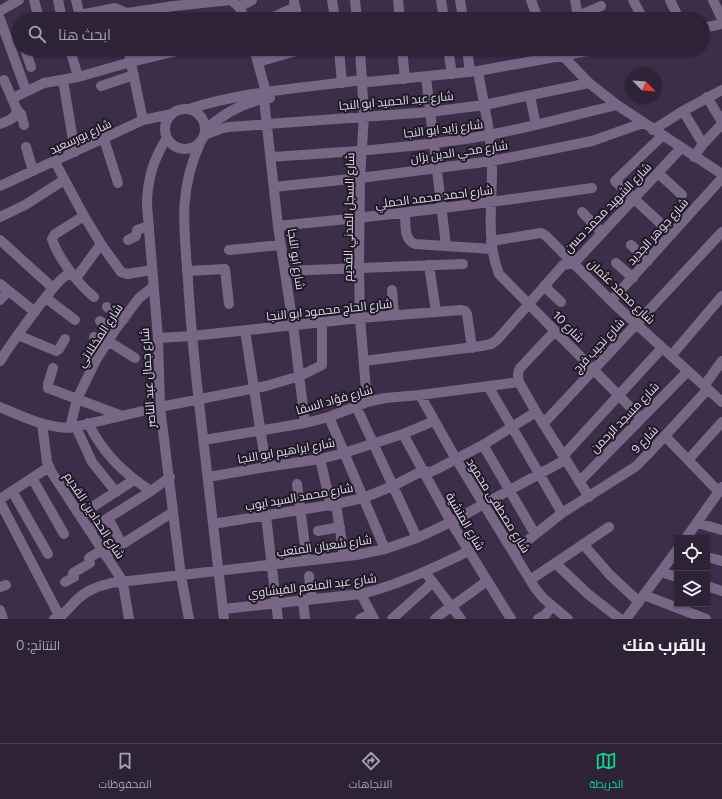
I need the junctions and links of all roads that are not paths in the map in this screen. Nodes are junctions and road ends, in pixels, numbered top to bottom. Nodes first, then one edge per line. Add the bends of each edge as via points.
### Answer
1 (19, 0) edge
2 (34, 0) edge
3 (58, 0) edge
4 (76, 0) edge
5 (252, 0) edge
6 (332, 0) edge
7 (356, 0) edge
8 (398, 0) edge
9 (441, 0) edge
10 (460, 0) edge
11 (531, 0) edge
12 (575, 0) edge
13 (633, 0) edge
14 (670, 0) edge
15 (713, 0) edge
16 (173, 3) edge
17 (234, 3) edge
18 (295, 3) edge
19 (601, 6) dead end
20 (121, 10) edge
21 (0, 11) edge
22 (37, 12) edge
23 (61, 12) edge
24 (79, 12) edge
25 (99, 12) edge
26 (132, 12) edge
27 (241, 12) edge
28 (280, 12) edge
29 (334, 12) edge
30 (357, 12) edge
31 (399, 12) edge
32 (443, 12) edge
33 (462, 12) edge
34 (535, 12) edge
35 (575, 12) edge
36 (587, 12) edge
37 (639, 12) edge
38 (676, 12) edge
39 (0, 19) edge
40 (722, 19) edge
41 (722, 24) edge
42 (710, 27) edge
43 (4, 44) edge
44 (12, 54) edge
45 (14, 56) edge
46 (27, 56) edge
47 (72, 56) edge
48 (130, 56) edge
49 (156, 56) edge
50 (256, 56) edge
51 (279, 56) edge
52 (340, 56) edge
53 (361, 56) edge
54 (403, 56) edge
55 (449, 56) edge
56 (469, 56) edge
57 (547, 56) edge
58 (558, 56) edge
59 (131, 62) junction
60 (258, 62) junction
61 (31, 67) dead end
62 (474, 72) junction
63 (452, 74) junction
64 (134, 75) junction
65 (78, 77) junction
66 (426, 77) junction
67 (405, 79) junction
68 (4, 80) dead end
69 (63, 80) junction
70 (342, 83) junction
71 (364, 83) junction
72 (589, 83) junction
73 (24, 86) dead end
74 (101, 86) dead end
75 (722, 90) edge
76 (265, 96) junction
77 (530, 96) junction
78 (707, 97) junction
79 (13, 98) junction
80 (484, 105) junction
81 (616, 105) junction
82 (189, 109) junction
83 (18, 110) junction
84 (683, 110) junction
85 (430, 112) junction
86 (172, 114) junction
87 (364, 116) junction
88 (143, 120) junction
89 (643, 122) junction
90 (0, 124) edge
91 (267, 124) junction
92 (24, 125) dead end
93 (536, 125) junction
94 (721, 126) edge
95 (653, 130) junction
96 (489, 135) junction
97 (203, 136) junction
98 (662, 136) junction
99 (104, 138) junction
100 (167, 138) junction
101 (434, 143) junction
102 (703, 144) junction
103 (26, 147) dead end
104 (681, 148) junction
105 (362, 150) junction
106 (75, 152) junction
107 (271, 157) junction
108 (694, 157) junction
109 (492, 161) junction
110 (55, 162) junction
111 (437, 168) junction
112 (33, 171) junction
113 (658, 173) junction
114 (722, 174) edge
115 (360, 178) junction
116 (722, 178) edge
117 (64, 180) junction
118 (118, 183) dead end
119 (0, 186) edge
120 (274, 187) junction
121 (592, 188) dead end
122 (682, 195) dead end
123 (634, 199) junction
124 (492, 203) junction
125 (441, 208) junction
126 (582, 212) dead end
127 (405, 213) junction
128 (84, 216) junction
129 (0, 217) edge
130 (359, 218) junction
131 (149, 226) junction
132 (278, 226) junction
133 (602, 232) junction
134 (722, 232) edge
135 (672, 234) junction
136 (0, 240) edge
137 (128, 240) dead end
138 (101, 244) junction
139 (281, 245) junction
140 (492, 245) junction
141 (631, 245) dead end
142 (446, 246) junction
143 (229, 250) dead end
144 (648, 261) junction
145 (574, 263) junction
146 (616, 263) dead end
147 (463, 264) dead end
148 (429, 265) junction
149 (358, 268) junction
150 (152, 270) junction
151 (187, 271) junction
152 (285, 271) junction
153 (73, 275) junction
154 (633, 278) junction
155 (544, 286) junction
156 (4, 287) edge
157 (153, 287) junction
158 (53, 288) junction
159 (392, 290) dead end
160 (722, 296) edge
161 (94, 297) dead end
162 (46, 298) junction
163 (0, 300) edge
164 (611, 301) junction
165 (561, 302) dead end
166 (229, 304) dead end
167 (528, 305) junction
168 (107, 307) dead end
169 (35, 312) junction
170 (436, 312) junction
171 (394, 315) junction
172 (360, 318) junction
173 (124, 319) junction
174 (76, 320) dead end
175 (100, 321) dead end
176 (322, 322) junction
177 (636, 324) junction
178 (293, 325) junction
179 (115, 330) junction
180 (245, 330) junction
181 (555, 331) junction
182 (18, 335) junction
183 (192, 336) junction
184 (94, 337) dead end
185 (158, 338) junction
186 (65, 339) dead end
187 (107, 343) junction
188 (472, 348) junction
189 (662, 348) junction
190 (671, 356) junction
191 (135, 358) dead end
192 (0, 361) edge
193 (364, 362) junction
194 (722, 363) edge
195 (53, 368) dead end
196 (594, 369) junction
197 (688, 371) junction
198 (300, 376) junction
199 (519, 382) junction
200 (488, 386) junction
201 (706, 388) junction
202 (254, 389) junction
203 (420, 395) junction
204 (619, 395) junction
205 (77, 399) junction
206 (199, 400) junction
207 (367, 402) junction
208 (722, 402) edge
209 (356, 406) junction
210 (0, 407) edge
211 (160, 407) junction
212 (536, 412) junction
213 (122, 416) junction
214 (329, 417) junction
215 (641, 418) junction
216 (434, 420) junction
217 (722, 422) edge
218 (304, 423) junction
219 (42, 424) junction
220 (88, 424) junction
221 (543, 424) junction
222 (73, 427) junction
223 (512, 427) junction
224 (260, 430) junction
225 (403, 434) junction
226 (665, 436) junction
227 (204, 440) junction
228 (373, 444) junction
229 (483, 445) junction
230 (344, 453) junction
231 (564, 458) junction
232 (320, 459) junction
233 (456, 460) junction
234 (688, 460) junction
235 (49, 467) junction
236 (266, 467) junction
237 (422, 471) junction
238 (540, 475) junction
239 (170, 477) junction
240 (208, 477) junction
241 (32, 478) junction
242 (134, 480) junction
243 (579, 482) junction
244 (297, 484) dead end
245 (393, 486) junction
246 (12, 491) junction
247 (151, 491) junction
248 (510, 491) junction
249 (116, 492) junction
250 (719, 495) edge
251 (589, 497) junction
252 (0, 498) edge
253 (363, 498) junction
254 (484, 504) junction
255 (334, 505) junction
256 (2, 509) edge
257 (301, 510) junction
258 (174, 512) junction
259 (562, 513) junction
260 (80, 515) junction
261 (266, 516) junction
262 (108, 518) junction
263 (452, 522) junction
264 (697, 523) junction
265 (213, 524) junction
266 (340, 527) junction
267 (609, 527) dead end
268 (89, 530) junction
269 (722, 530) edge
270 (318, 531) dead end
271 (64, 534) dead end
272 (535, 534) junction
273 (688, 535) edge
274 (417, 538) junction
275 (122, 544) junction
276 (583, 544) junction
277 (385, 549) junction
278 (469, 551) junction
279 (513, 552) junction
280 (104, 553) junction
281 (48, 554) dead end
282 (674, 554) edge
283 (344, 556) junction
284 (710, 558) edge
285 (307, 561) junction
286 (722, 561) edge
287 (555, 563) junction
288 (271, 565) junction
289 (219, 571) junction
290 (425, 572) junction
291 (661, 572) junction
292 (181, 576) junction
293 (309, 576) dead end
294 (674, 576) edge
295 (530, 580) junction
296 (487, 581) junction
297 (65, 582) dead end
298 (122, 582) junction
299 (433, 582) junction
300 (710, 587) edge
301 (722, 590) edge
302 (361, 594) junction
303 (641, 599) junction
304 (307, 600) junction
305 (276, 603) junction
306 (451, 606) junction
307 (552, 606) junction
308 (0, 610) edge
309 (224, 614) edge
310 (372, 616) edge
311 (58, 618) edge
312 (3, 619) edge
313 (129, 619) edge
314 (189, 619) edge
315 (278, 619) edge
316 (305, 619) edge
317 (360, 619) edge
318 (392, 619) edge
319 (435, 619) edge
320 (461, 619) edge
321 (510, 619) edge
322 (538, 619) edge
323 (568, 619) edge
324 (620, 619) edge
325 (626, 619) edge
326 (706, 619) edge

1 - 21 street
2 - 22 street
3 - 23 street
4 - 24 street
5 - 17 street
6 - 29 street
7 - 30 street
8 - 31 street
9 - 32 street
10 - 33 street
11 - 34 street
12 - 35 street
13 - 37 street
14 - 38 street
15 - 40 street
16 - 17 street
16 - 26 street
17 - 27 street
18 - 28 street
19 - 36 street
20 - 25 street via 114,8
39 - 43 street
41 - 42 street
43 - 44 street
45 - 73 street
46 - 61 street
47 - 65 street
48 - 59 street
49 - 59 street
50 - 60 street, شارع ابو النجا
51 - 60 street
52 - 70 street
53 - 71 street, شارع السجل المدني القديم
54 - 67 street
55 - 63 street
56 - 62 street, شارع 10
57 - 62 street
58 - 72 street
59 - 64 street
59 - 65 street
60 - 76 street, شارع ابو النجا
62 - 63 street
62 - 80 street, شارع 10
63 - 66 street
64 - 74 street
64 - 88 street
65 - 69 street
66 - 67 street
66 - 85 street
67 - 71 street
68 - 79 street
69 - 79 street via 44,83
69 - 106 street
70 - 71 street
70 - 76 street
71 - 76 street
71 - 87 street, شارع السجل المدني القديم
72 - 77 street, شارع عبد الحميد ابو النجا
72 - 81 street
75 - 78 street
76 - 82 street via 219,100
76 - 91 street, شارع ابو النجا
76 - 97 street via 227,112
77 - 80 street, شارع عبد الحميد ابو النجا
77 - 93 street
78 - 84 street
78 - 94 street
79 - 83 street
80 - 85 street, شارع عبد الحميد ابو النجا
80 - 96 street, شارع 10
81 - 89 street
81 - 93 street, شارع زايد ابو النجا
82 - 86 street
82 - 97 street via 201,117 205,126
83 - 90 street via 16,116
83 - 92 street
84 - 95 street
84 - 102 street
85 - 87 street, شارع عبد الحميد ابو النجا
85 - 101 street
86 - 88 street, شارع بورسعيد
86 - 100 street via 166,122
87 - 91 street, شارع عبد الحميد ابو النجا
87 - 105 street, شارع السجل المدني القديم
88 - 99 street, شارع بورسعيد
89 - 95 street
89 - 109 street, شارع محي الدين بزان via 592,141
91 - 97 street, شارع عبد الحميد ابو النجا via 228,127
91 - 107 street, شارع ابو النجا
93 - 96 street, شارع زايد ابو النجا
94 - 102 street
95 - 98 street
96 - 101 street, شارع زايد ابو النجا
96 - 109 street, شارع 10
97 - 100 street via 191,148 182,149 173,145
97 - 151 street via 190,170 184,198
98 - 104 street
98 - 123 street via 615,181
99 - 106 street, شارع بورسعيد
99 - 118 street
100 - 131 street, شارع جمال عبد الناصر via 155,158 148,181
101 - 105 street, شارع زايد ابو النجا
101 - 111 street
102 - 108 street
103 - 112 street
104 - 108 street
104 - 113 street, شارع الشهيد محمد حسن
105 - 107 street, شارع زايد ابو النجا
105 - 115 street, شارع السجل المدني القديم
106 - 110 street, شارع بورسعيد
107 - 120 street, شارع ابو النجا
108 - 114 street
109 - 111 street, شارع محي الدين بزان
109 - 124 street, شارع 10
110 - 112 street, شارع بورسعيد
110 - 117 street
111 - 115 street, شارع محي الدين بزان
111 - 125 street
112 - 119 street, شارع بورسعيد
113 - 122 street
113 - 123 street, شارع الشهيد محمد حسن
115 - 120 street, شارع محي الدين بزان
115 - 130 street, شارع السجل المدني القديم
116 - 135 street, شارع جوهر الجديد
117 - 128 street
117 - 129 street
120 - 132 street, شارع ابو النجا
121 - 124 street, شارع احمد محمد الحملي
123 - 133 street, شارع الشهيد محمد حسن
123 - 135 street
124 - 125 street, شارع احمد محمد الحملي
124 - 140 street, شارع 10
125 - 127 street, شارع احمد محمد الحملي
125 - 142 street
126 - 133 street
127 - 130 street, شارع احمد محمد الحملي
127 - 142 street via 408,240 415,244
128 - 138 street
128 - 153 street via 52,237
130 - 132 street, شارع احمد محمد الحملي
130 - 149 street, شارع السجل المدني القديم
131 - 137 street via 137,230 136,236
131 - 150 street, شارع جمال عبد الناصر
132 - 139 street, شارع ابو النجا
133 - 145 street, شارع الشهيد محمد حسن
134 - 177 street, شارع نجيب فرج
135 - 144 street, شارع جوهر الجديد
136 - 158 street
138 - 150 street via 123,273
138 - 153 street via 79,274
139 - 143 street
139 - 152 street, شارع ابو النجا
140 - 142 street
140 - 145 street, شارع محمد عثمان via 543,234
140 - 167 street, شارع 10 via 499,274
141 - 144 street
144 - 154 street, شارع جوهر الجديد
145 - 155 street, شارع الشهيد محمد حسن via 562,265
145 - 164 street, شارع محمد عثمان
146 - 154 street
147 - 148 street
148 - 149 street
148 - 170 street
149 - 152 street
149 - 172 street, شارع السجل المدني القديم
150 - 157 street, شارع جمال عبد الناصر
151 - 166 street via 225,269
151 - 183 street
152 - 178 street, شارع ابو النجا
153 - 158 street via 65,276
153 - 161 street
154 - 164 street, شارع جوهر الجديد
155 - 165 street
155 - 167 street, شارع الشهيد محمد حسن
156 - 163 street
156 - 169 street
157 - 173 street, شارع المخللاتي via 139,298
157 - 185 street, شارع جمال عبد الناصر
158 - 162 street
159 - 171 street
160 - 190 street
162 - 169 street
162 - 174 street
164 - 177 street, شارع محمد عثمان
167 - 181 street, شارع 10
167 - 188 street, شارع الشهيد محمد حسن via 497,340
168 - 173 street
169 - 182 street
170 - 171 street, شارع الحاج محمود ابو النجا
170 - 188 street, شارع الحاج محمود ابو النجا via 465,311
171 - 172 street, شارع الحاج محمود ابو النجا
172 - 176 street, شارع الحاج محمود ابو النجا
172 - 193 street, شارع السجل المدني القديم
173 - 179 street, شارع المخللاتي
175 - 179 street
176 - 178 street, شارع الحاج محمود ابو النجا
176 - 198 street via 322,363 320,367
177 - 189 street, شارع محمد عثمان
177 - 196 street, شارع نجيب فرج
178 - 180 street, شارع الحاج محمود ابو النجا
178 - 198 street, شارع ابو النجا
179 - 187 street, شارع المخللاتي
180 - 183 street, شارع الحاج محمود ابو النجا
180 - 202 street
181 - 196 street, شارع 10
181 - 199 street via 520,368
182 - 186 street via 56,351
182 - 192 street
183 - 185 street, شارع الحاج محمود ابو النجا
183 - 206 street
184 - 187 street
185 - 211 street, شارع جمال عبد الناصر
187 - 191 street
187 - 205 street, شارع المخللاتي
188 - 193 street, شارع الشهيد محمد حسن
189 - 190 street, شارع محمد عثمان
189 - 204 street, شارع شعبان المتعب
190 - 197 street, شارع محمد عثمان
193 - 207 street, شارع السجل المدني القديم
194 - 201 street, شارع 9
195 - 205 street via 48,388
196 - 204 street, شارع 10
196 - 221 street, شارع نجيب فرج
197 - 201 street, شارع محمد عثمان
197 - 215 street, شارع مسجد الرحمن
198 - 202 street
198 - 218 street, شارع ابو النجا
199 - 200 street, شارع فؤاد السقا
199 - 212 street
200 - 203 street, شارع فؤاد السقا
200 - 223 street
201 - 208 street, شارع محمد عثمان
201 - 226 street, شارع 9
202 - 206 street
202 - 224 street
203 - 207 street, شارع فؤاد السقا
203 - 216 street, شارع مصطفى محمود
204 - 215 street, شارع 10
204 - 231 street, شارع شعبان المتعب
205 - 213 street
205 - 222 street, شارع المخللاتي
206 - 211 street
206 - 227 street
207 - 209 street, شارع فؤاد السقا
209 - 214 street, شارع فؤاد السقا
209 - 228 street
210 - 219 street
211 - 213 street
211 - 239 street, شارع جمال عبد الناصر
212 - 221 street
212 - 223 street, شارع محمد السيد ايوب
213 - 220 street
214 - 218 street, شارع فؤاد السقا
214 - 230 street
215 - 243 street, شارع مسجد الرحمن
216 - 225 street, شارع ابراهيم ابو النجا
216 - 233 street, شارع مصطفى محمود
217 - 234 street
218 - 224 street, شارع فؤاد السقا
219 - 222 street via 57,428
219 - 235 street, شارع الحدادين القديم
220 - 222 street
220 - 242 street via 108,455
221 - 231 street
222 - 249 street via 92,462
223 - 229 street, شارع محمد السيد ايوب
223 - 238 street
224 - 227 street, شارع فؤاد السقا
224 - 236 street
225 - 228 street, شارع ابراهيم ابو النجا
225 - 237 street, شارع المنشية
226 - 234 street
226 - 251 street, شارع 9 via 635,467
227 - 240 street
228 - 230 street, شارع ابراهيم ابو النجا
228 - 245 street
229 - 233 street, شارع محمد السيد ايوب
229 - 248 street
230 - 232 street, شارع ابراهيم ابو النجا
230 - 253 street
231 - 238 street, شارع شعبان المتعب
231 - 243 street
232 - 236 street, شارع ابراهيم ابو النجا
232 - 255 street
233 - 237 street, شارع محمد السيد ايوب via 434,471
233 - 254 street, شارع مصطفى محمود
234 - 250 street
235 - 241 street
235 - 260 street, شارع الحدادين القديم
236 - 240 street, شارع ابراهيم ابو النجا
237 - 245 street, شارع محمد السيد ايوب
237 - 263 street, شارع المنشية
238 - 248 street, شارع شعبان المتعب
238 - 259 street
239 - 247 street
239 - 258 street, شارع جمال عبد الناصر
240 - 265 street
241 - 246 street
241 - 271 street
242 - 247 street
242 - 249 street
243 - 251 street
244 - 257 street
245 - 253 street, شارع محمد السيد ايوب
245 - 274 street
246 - 252 street
246 - 281 street
247 - 262 street
248 - 254 street, شارع شعبان المتعب
248 - 272 street
249 - 260 street
250 - 264 street
251 - 259 street, شارع 9
253 - 255 street, شارع محمد السيد ايوب
253 - 277 street
254 - 263 street, شارع شعبان المتعب
254 - 279 street, شارع مصطفى محمود
255 - 257 street, شارع محمد السيد ايوب
255 - 266 street
256 - 311 street
257 - 261 street, شارع محمد السيد ايوب
257 - 285 street
258 - 275 street
258 - 292 street, شارع جمال عبد الناصر
259 - 272 street, شارع 9
260 - 268 street, شارع الحدادين القديم
261 - 265 street, شارع محمد السيد ايوب
261 - 288 street
262 - 268 street
262 - 275 street
263 - 274 street, شارع شعبان المتعب
263 - 278 street, شارع المنشية
264 - 269 street
264 - 273 street
265 - 289 street
266 - 270 street
266 - 283 street
267 - 276 street
268 - 280 street, شارع الحدادين القديم
272 - 279 street, شارع 9
274 - 277 street, شارع شعبان المتعب
275 - 280 street
276 - 287 street
276 - 303 street via 610,575
277 - 283 street, شارع شعبان المتعب
278 - 290 street, شارع عبد المنعم الفيشاوي
278 - 296 street, شارع المنشية
279 - 295 street, شارع مصطفى محمود
280 - 297 street via 89,558 90,563 73,573 74,577
280 - 298 street, شارع الحدادين القديم
282 - 291 street
283 - 285 street, شارع شعبان المتعب
284 - 286 street
285 - 288 street, شارع شعبان المتعب
287 - 295 street
287 - 324 street
288 - 289 street, شارع شعبان المتعب
288 - 305 street
289 - 292 street, شارع شعبان المتعب
289 - 309 street
290 - 299 street
290 - 302 street, شارع عبد المنعم الفيشاوي via 383,589
291 - 294 street
291 - 303 street
292 - 298 street, شارع شعبان المتعب
292 - 314 street, شارع جمال عبد الناصر
293 - 304 street
295 - 307 street, شارع مصطفى محمود via 539,594
296 - 306 street
296 - 321 street, شارع المنشية
298 - 311 street, شارع شعبان المتعب via 89,590
298 - 313 street, شارع الحدادين القديم
299 - 306 street
299 - 318 street
300 - 301 street
302 - 304 street, شارع عبد المنعم الفيشاوي
302 - 310 street
303 - 325 street
303 - 326 street
304 - 305 street, شارع عبد المنعم الفيشاوي
304 - 316 street
305 - 309 street, شارع عبد المنعم الفيشاوي
305 - 315 street
306 - 319 street
306 - 320 street
307 - 322 street
307 - 323 street, شارع مصطفى محمود
308 - 312 street
310 - 317 street

